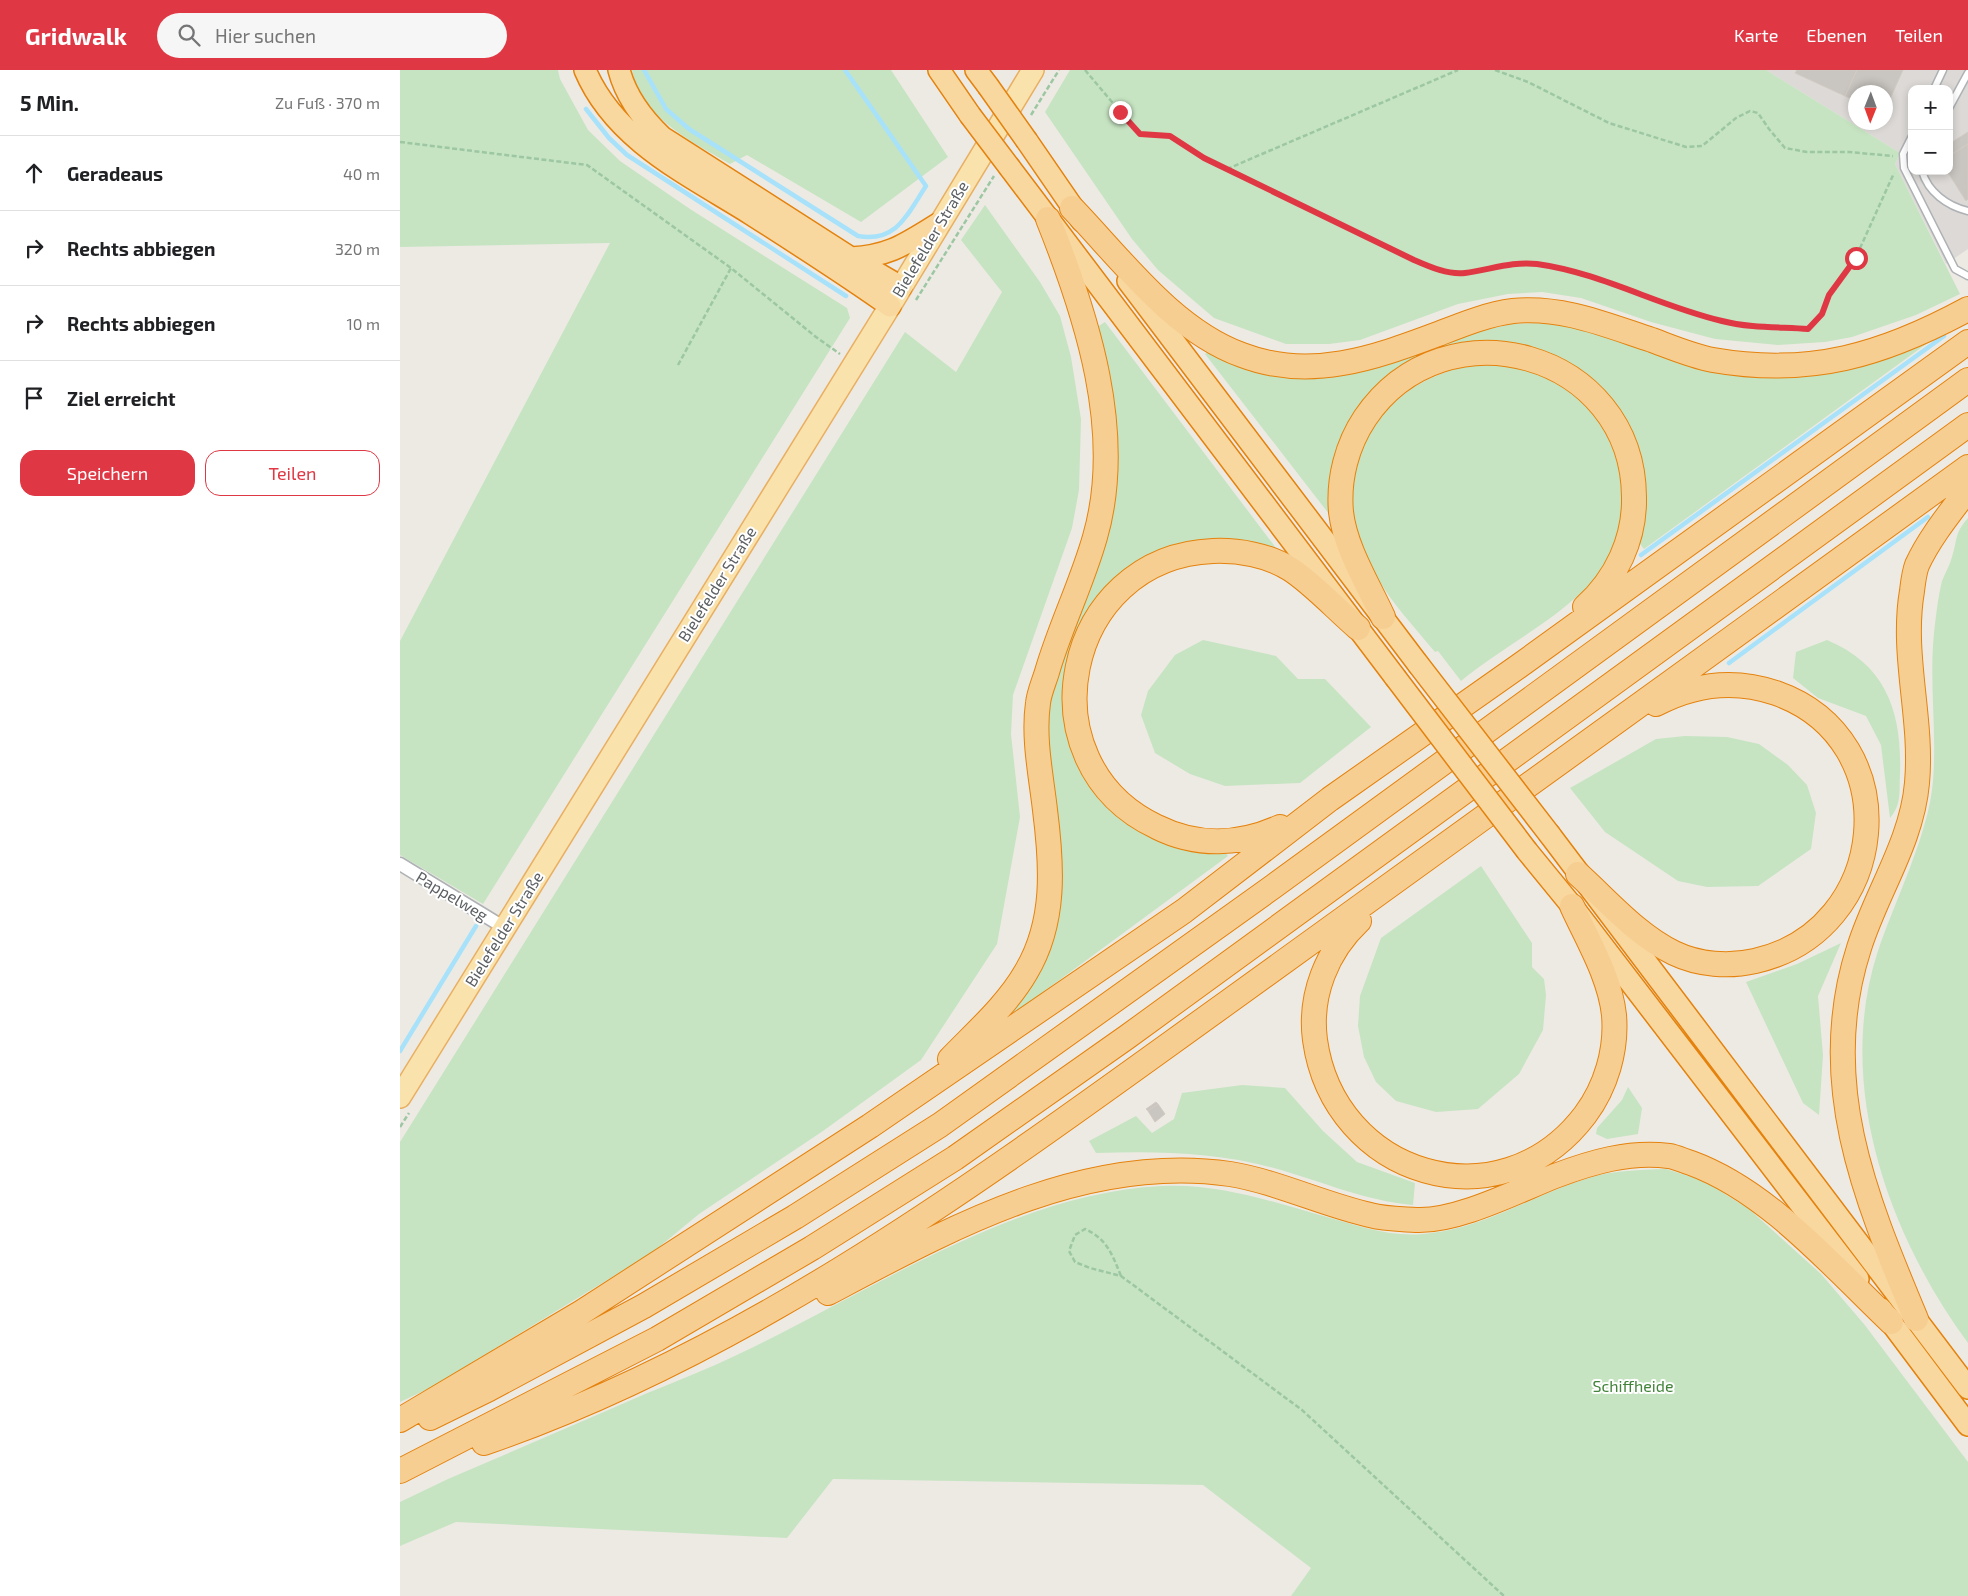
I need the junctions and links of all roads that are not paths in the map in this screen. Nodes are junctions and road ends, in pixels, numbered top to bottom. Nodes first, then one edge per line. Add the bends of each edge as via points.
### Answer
1 (585, 70) edge
2 (618, 70) edge
3 (1033, 70) edge
4 (1943, 70) edge
5 (940, 71) edge
6 (1968, 73) edge
7 (982, 78) edge
8 (1936, 85) edge
9 (1953, 101) edge
10 (1908, 144) edge
11 (1924, 175) edge
12 (1072, 208) junction
13 (1968, 211) edge
14 (1048, 219) junction
15 (938, 224) junction
16 (851, 258) junction
17 (1968, 276) edge
18 (901, 287) junction
19 (890, 306) junction
20 (1968, 309) edge
21 (1968, 342) edge
22 (1968, 380) edge
23 (1968, 425) edge
24 (1968, 467) edge
25 (1968, 489) edge
26 (1383, 617) junction
27 (1358, 628) junction
28 (1519, 666) junction
29 (1601, 732) junction
30 (1330, 799) junction
31 (400, 864) edge
32 (1414, 869) junction
33 (1578, 874) junction
34 (1572, 906) junction
35 (505, 928) junction
36 (400, 1098) edge
37 (870, 1126) junction
38 (1916, 1319) junction
39 (1891, 1322) junction
40 (739, 1330) junction
41 (1968, 1388) edge
42 (400, 1420) edge
43 (1968, 1425) edge
44 (400, 1432) edge
45 (400, 1472) edge

1 - 19 highway via 601,102 625,129 655,154 839,270
2 - 16 highway via 631,101 662,137
3 - 15 main road, Bielefelder Straße
4 - 8 lane
5 - 14 highway, bridge
6 - 9 lane
7 - 12 highway, bridge
10 - 17 lane via 1903,154 1904,168 1954,269
11 - 13 lane via 1940,199
12 - 20 highway via 1176,317 1206,338 1242,356 1284,366 1333,366 1364,360 1463,324 1511,311 1545,310 1577,316 1712,360 1778,366 1829,363 1874,352 1922,334
12 - 26 highway
14 - 27 highway
14 - 37 highway via 1082,311 1094,355 1104,416 1105,458 1096,536 1054,648 1038,702 1037,735 1051,855 1050,896 1044,926 1027,971 1003,1004 944,1066
15 - 16 highway via 890,252
15 - 18 main road, Bielefelder Straße
16 - 18 highway
18 - 19 main road, Bielefelder Straße
19 - 35 main road, Bielefelder Straße
21 - 28 highway
22 - 44 highway via 940,1125 796,1217 644,1306 489,1390
23 - 45 highway via 1127,1037 955,1158 658,1340
24 - 29 highway
25 - 38 highway via 1932,537 1916,567 1909,628 1917,784 1898,854 1859,948 1846,1000 1842,1050 1844,1091 1861,1180 1878,1230
26 - 28 highway via 1341,513 1342,476 1360,425 1395,384 1426,365 1452,356 1479,352 1532,359 1578,383 1608,415 1628,454 1634,506 1628,540 1614,572 1591,601
26 - 33 highway, bridge
27 - 30 highway via 1290,569 1274,562 1223,551 1188,554 1140,574 1114,597 1089,632 1076,674 1074,709 1088,760 1114,796 1149,824 1200,841 1236,841 1279,827
27 - 34 highway, bridge
28 - 30 highway
29 - 32 highway
29 - 33 highway via 1674,695 1714,685 1750,686 1784,696 1815,714 1850,755 1858,771 1866,806 1867,842 1858,877 1828,922 1784,953 1749,963 1712,964 1674,953 1639,930
30 - 37 highway via 1184,911
31 - 35 street, Pappelweg
32 - 34 highway via 1346,933 1336,947 1316,994 1314,1032 1321,1072 1350,1124 1393,1158 1428,1171 1470,1176 1524,1164 1570,1134 1593,1104 1612,1052 1614,1015 1604,977
32 - 40 highway via 1031,1144 928,1214
33 - 38 highway
34 - 39 highway
35 - 36 main road, Bielefelder Straße
37 - 42 highway via 582,1312
38 - 41 highway
39 - 40 highway via 1764,1204 1710,1170 1671,1156 1618,1156 1581,1166 1465,1212 1420,1221 1372,1216 1259,1179 1226,1174 1164,1170 1107,1176 1031,1197 935,1236 797,1309
39 - 43 highway
40 - 45 highway via 639,1382 560,1415

